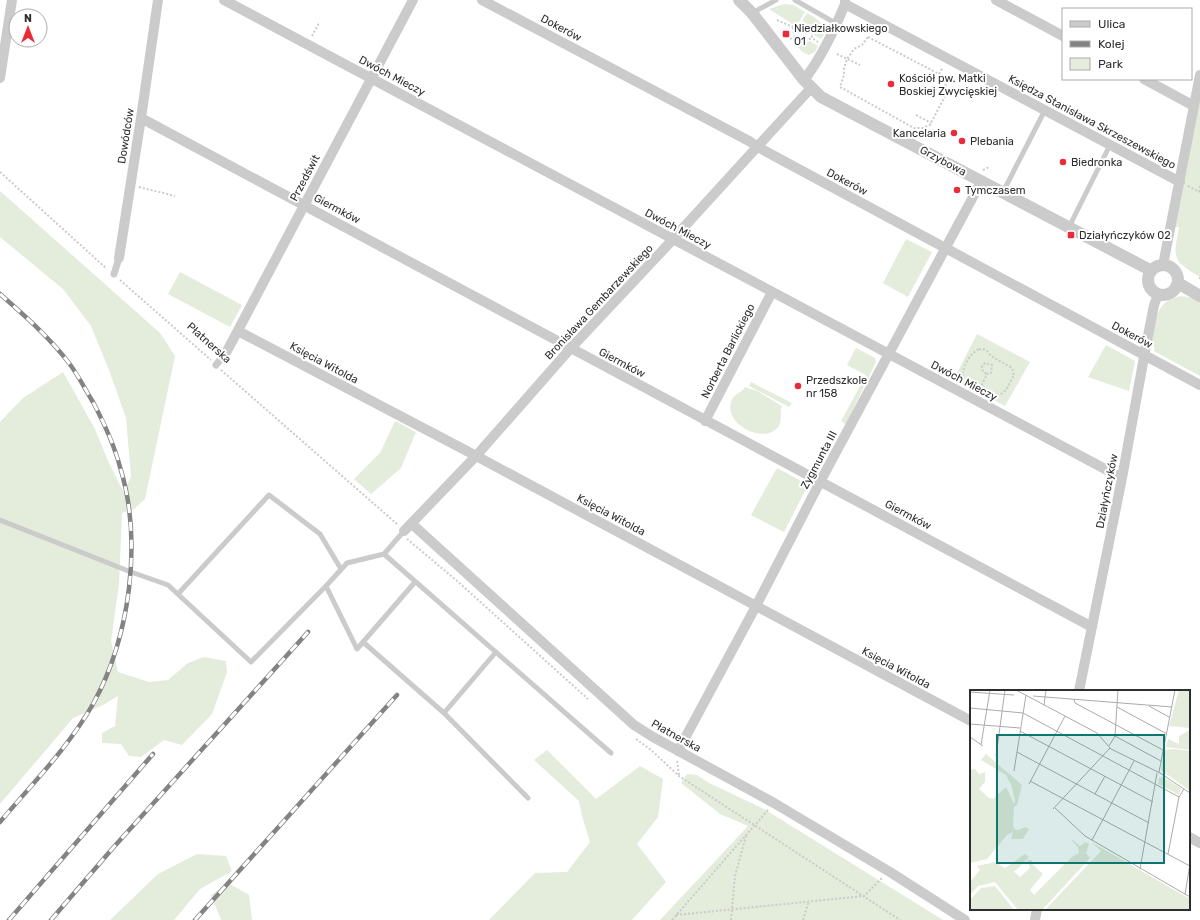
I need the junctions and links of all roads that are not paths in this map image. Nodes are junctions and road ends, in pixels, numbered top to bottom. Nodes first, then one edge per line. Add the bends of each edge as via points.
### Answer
1 (12, 0) edge
2 (158, 0) edge
3 (224, 0) edge
4 (413, 0) edge
5 (482, 0) edge
6 (739, 0) edge
7 (776, 0) edge
8 (795, 0) edge
9 (996, 0) edge
10 (845, 2) edge
11 (752, 13) junction
12 (837, 24) junction
13 (1062, 35) edge
14 (1200, 75) edge
15 (0, 78) edge
16 (371, 78) junction
17 (1146, 80) edge
18 (807, 84) junction
19 (1198, 94) edge
20 (1194, 106) junction
21 (1045, 110) junction
22 (141, 118) junction
23 (1110, 145) junction
24 (758, 147) junction
25 (981, 182) junction
26 (1180, 182) junction
27 (1002, 193) junction
28 (304, 205) junction
29 (1069, 227) junction
30 (672, 240) junction
31 (945, 248) junction
32 (119, 258) joint
33 (1163, 265) junction
34 (1150, 270) junction
35 (114, 274) road end
36 (1178, 283) junction
37 (772, 292) junction
38 (1158, 295) junction
39 (1200, 296) edge
40 (238, 331) junction
41 (570, 349) junction
42 (227, 351) joint
43 (889, 355) junction
44 (1144, 355) junction
45 (216, 365) road end
46 (1200, 385) edge
47 (705, 421) junction
48 (476, 456) junction
49 (1122, 478) junction
50 (820, 482) junction
51 (0, 520) edge
52 (406, 530) junction
53 (384, 554) junction
54 (341, 569) junction
55 (415, 582) junction
56 (326, 586) junction
57 (178, 594) junction
58 (756, 606) junction
59 (1092, 627) junction
60 (363, 642) junction
61 (496, 652) junction
62 (1079, 690) edge
63 (444, 713) junction
64 (970, 720) edge
65 (678, 751) junction
66 (611, 754) dead end
67 (528, 798) dead end
68 (1190, 838) edge
69 (1200, 843) edge
70 (1037, 910) edge
71 (965, 920) edge
72 (1035, 920) edge

1 - 15 street
2 - 22 street, Dowódców
3 - 16 street, Dwóch Mieczy
4 - 16 street, Przedświt
5 - 24 street, Dokerów
6 - 11 street, Grzybowa
7 - 11 lane
8 - 12 lane
9 - 13 street
10 - 12 street, Bronisława Gembarzewskiego
10 - 21 street, Księdza Stanisława Skrzeszewskiego
11 - 18 street, Grzybowa
12 - 18 street, Bronisława Gembarzewskiego via 812,69
14 - 19 street
16 - 28 street, Przedświt
16 - 30 street, Dwóch Mieczy
17 - 20 street
18 - 24 street, Bronisława Gembarzewskiego
18 - 25 street, Grzybowa via 821,97
19 - 20 street
20 - 26 street
21 - 23 street, Księdza Stanisława Skrzeszewskiego
21 - 27 lane
22 - 28 street, Giermków
22 - 32 street, Dowódców
23 - 26 street, Księdza Stanisława Skrzeszewskiego
23 - 29 lane
24 - 30 street, Bronisława Gembarzewskiego
24 - 31 street, Dokerów
25 - 27 street, Grzybowa
25 - 31 street, Zygmunta III
26 - 33 street
27 - 29 street, Grzybowa
28 - 40 street, Przedświt
28 - 41 street, Giermków
29 - 34 street, Grzybowa
30 - 37 street, Dwóch Mieczy
30 - 41 street, Bronisława Gembarzewskiego
31 - 43 street, Zygmunta III
31 - 44 street, Dokerów
32 - 35 street, Dowódców
33 - 34 street
33 - 36 street via 1175,271
34 - 38 street via 1147,284 1151,291
36 - 38 street via 1171,293 1165,296
36 - 39 street
37 - 43 street, Dwóch Mieczy
37 - 47 street, Norberta Barlickiego
38 - 44 street, Działyńczyków
40 - 42 street, Przedświt
40 - 48 street, Księcia Witolda
41 - 47 street, Giermków
41 - 48 street, Bronisława Gembarzewskiego
42 - 45 street, Przedświt
43 - 49 street, Dwóch Mieczy
43 - 50 street, Zygmunta III
44 - 46 street, Dokerów
44 - 49 street, Działyńczyków
47 - 50 street, Giermków
48 - 52 street, Bronisława Gembarzewskiego
48 - 58 street, Księcia Witolda
49 - 59 street, Działyńczyków
50 - 58 street, Zygmunta III
50 - 59 street, Giermków
51 - 57 lane via 168,585
52 - 53 lane
52 - 65 street, Płatnerska via 634,725
53 - 54 lane via 347,563
53 - 55 lane
54 - 56 lane
54 - 57 lane via 320,534 269,495
55 - 60 lane
55 - 61 lane
56 - 57 lane via 252,662
56 - 60 lane via 357,649
58 - 64 street, Księcia Witolda
58 - 65 street, Zygmunta III
59 - 62 street, Działyńczyków
60 - 63 lane
61 - 63 lane
61 - 66 lane
63 - 67 lane
65 - 71 street, Płatnerska via 774,803
68 - 69 street
70 - 72 street

